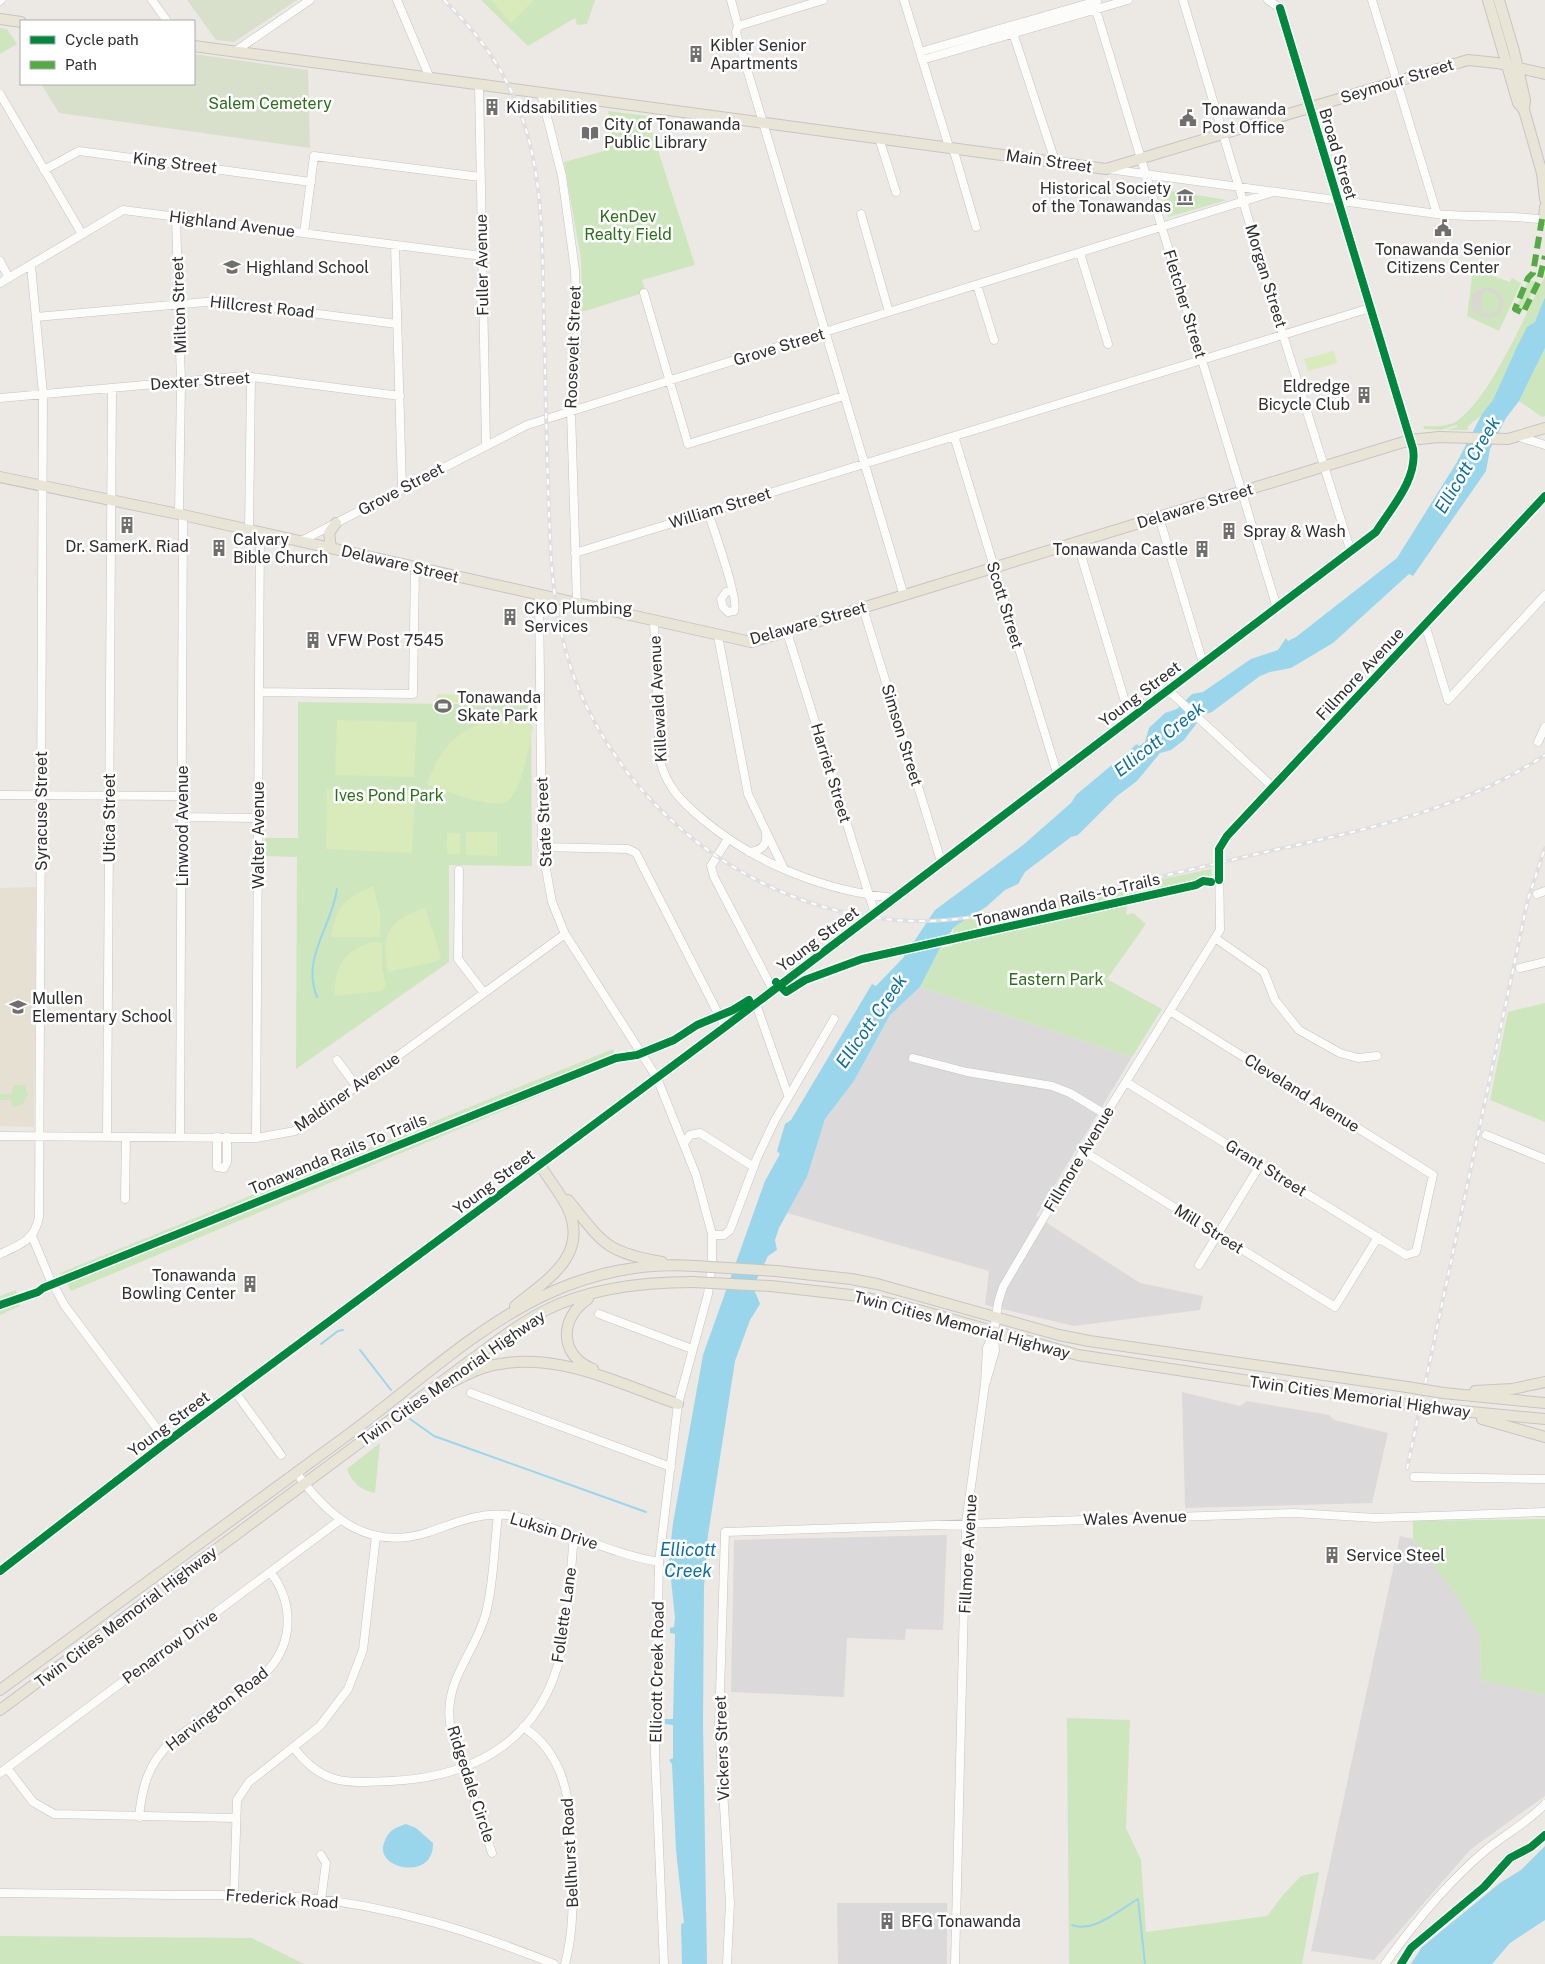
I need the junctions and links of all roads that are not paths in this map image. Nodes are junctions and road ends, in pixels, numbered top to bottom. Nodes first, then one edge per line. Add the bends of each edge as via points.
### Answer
1 (152, 0) edge
2 (310, 0) edge
3 (397, 0) edge
4 (730, 0) edge
5 (824, 0) edge
6 (904, 0) edge
7 (1128, 0) edge
8 (1183, 0) edge
9 (1268, 0) edge
10 (1284, 0) edge
11 (1372, 0) edge
12 (1488, 0) edge
13 (1499, 0) edge
14 (1095, 3) edge
15 (1280, 8) junction
16 (0, 19) edge
17 (166, 20) edge
18 (20, 22) edge
19 (738, 26) junction
20 (1012, 29) junction
21 (195, 46) edge
22 (234, 52) junction
23 (921, 56) junction
24 (1507, 65) junction
25 (1517, 68) junction
26 (1545, 74) edge
27 (430, 78) junction
28 (1396, 82) junction
29 (479, 84) junction
30 (541, 93) junction
31 (0, 94) edge
32 (1310, 107) junction
33 (1524, 110) junction
34 (762, 122) junction
35 (1223, 134) junction
36 (880, 138) junction
37 (951, 147) junction
38 (1141, 158) junction
39 (1055, 161) junction
40 (1106, 169) junction
41 (44, 170) junction
42 (1146, 175) junction
43 (480, 177) junction
44 (311, 182) junction
45 (1239, 188) junction
46 (896, 192) dead end
47 (1273, 192) junction
48 (1545, 199) edge
49 (1338, 201) junction
50 (1244, 202) junction
51 (1545, 207) edge
52 (861, 214) dead end
53 (1437, 214) junction
54 (176, 217) junction
55 (1544, 220) edge
56 (976, 226) dead end
57 (1162, 228) junction
58 (304, 233) junction
59 (82, 234) junction
60 (395, 246) junction
61 (1080, 254) junction
62 (482, 256) junction
63 (0, 261) edge
64 (31, 265) junction
65 (9, 278) junction
66 (0, 284) edge
67 (977, 286) junction
68 (644, 293) dead end
69 (179, 303) junction
70 (1370, 308) junction
71 (889, 312) junction
72 (36, 317) junction
73 (397, 324) junction
74 (826, 332) junction
75 (1283, 335) junction
76 (994, 340) dead end
77 (1108, 344) dead end
78 (1201, 360) junction
79 (251, 377) junction
80 (670, 380) junction
81 (181, 382) junction
82 (112, 388) junction
83 (43, 394) junction
84 (400, 396) junction
85 (844, 396) junction
86 (0, 398) edge
87 (571, 411) junction
88 (1545, 428) edge
89 (954, 436) junction
90 (1520, 437) junction
91 (1410, 440) junction
92 (486, 444) junction
93 (1545, 445) edge
94 (864, 464) junction
95 (1325, 466) junction
96 (0, 477) edge
97 (43, 485) junction
98 (402, 488) junction
99 (1241, 492) junction
100 (1545, 496) edge
101 (111, 499) junction
102 (708, 512) junction
103 (181, 514) junction
104 (1159, 517) junction
105 (336, 523) junction
106 (249, 529) junction
107 (260, 532) junction
108 (301, 541) junction
109 (1077, 542) junction
110 (331, 548) junction
111 (1351, 552) junction
112 (575, 553) junction
113 (415, 568) junction
114 (994, 568) junction
115 (732, 591) dead end
116 (1545, 595) edge
117 (539, 596) junction
118 (904, 596) junction
119 (576, 604) junction
120 (863, 608) junction
121 (1277, 608) junction
122 (654, 622) junction
123 (1425, 624) junction
124 (787, 632) junction
125 (718, 636) junction
126 (1203, 663) junction
127 (1168, 690) junction
128 (259, 692) junction
129 (1130, 718) junction
130 (1545, 727) edge
131 (1538, 742) dead end
132 (1056, 773) junction
133 (1273, 787) junction
134 (0, 795) edge
135 (41, 796) junction
136 (109, 796) junction
137 (182, 796) junction
138 (182, 817) junction
139 (258, 818) junction
140 (766, 831) junction
141 (728, 839) junction
142 (542, 847) junction
143 (748, 852) junction
144 (940, 861) junction
145 (784, 869) junction
146 (459, 870) dead end
147 (869, 895) junction
148 (896, 898) junction
149 (875, 914) junction
150 (565, 934) junction
151 (1215, 938) junction
152 (1545, 962) edge
153 (1520, 968) dead end
154 (774, 990) junction
155 (484, 993) junction
156 (756, 1004) junction
157 (1170, 1011) junction
158 (834, 1019) dead end
159 (725, 1028) junction
160 (1377, 1056) dead end
161 (913, 1058) dead end
162 (337, 1060) dead end
163 (657, 1078) junction
164 (1126, 1082) junction
165 (357, 1087) junction
166 (788, 1095) junction
167 (1106, 1114) junction
168 (1486, 1135) dead end
169 (0, 1136) edge
170 (39, 1136) junction
171 (107, 1137) junction
172 (126, 1137) junction
173 (180, 1137) junction
174 (217, 1137) junction
175 (227, 1137) junction
176 (256, 1138) junction
177 (684, 1143) junction
178 (1082, 1151) junction
179 (1545, 1159) edge
180 (1260, 1165) junction
181 (540, 1166) junction
182 (754, 1167) junction
183 (125, 1199) dead end
184 (1217, 1234) junction
185 (712, 1235) junction
186 (32, 1236) junction
187 (1378, 1237) junction
188 (0, 1254) edge
189 (1406, 1255) joint
190 (678, 1264) junction
191 (1199, 1265) dead end
192 (598, 1293) junction
193 (599, 1314) dead end
194 (996, 1317) junction
195 (494, 1324) junction
196 (994, 1332) junction
197 (692, 1350) junction
198 (1545, 1382) edge
199 (1444, 1391) junction
200 (235, 1392) junction
201 (471, 1393) dead end
202 (424, 1395) junction
203 (678, 1402) junction
204 (1545, 1403) edge
205 (1445, 1409) junction
206 (1545, 1420) edge
207 (1545, 1436) edge
208 (167, 1442) junction
209 (281, 1455) dead end
210 (671, 1467) junction
211 (296, 1472) junction
212 (1414, 1476) dead end
213 (1545, 1479) edge
214 (305, 1484) junction
215 (1545, 1512) edge
216 (498, 1515) junction
217 (340, 1520) junction
218 (966, 1523) junction
219 (726, 1532) joint
220 (376, 1536) junction
221 (574, 1536) junction
222 (659, 1562) junction
223 (0, 1572) edge
224 (271, 1573) junction
225 (0, 1690) edge
226 (0, 1710) edge
227 (523, 1728) junction
228 (294, 1748) junction
229 (7, 1768) junction
230 (464, 1768) junction
231 (0, 1773) edge
232 (1545, 1804) edge
233 (139, 1817) junction
234 (235, 1818) junction
235 (492, 1853) dead end
236 (321, 1855) dead end
237 (0, 1893) edge
238 (234, 1895) junction
239 (321, 1900) junction
240 (554, 1964) edge
241 (565, 1964) edge
242 (664, 1964) edge
243 (727, 1964) edge
244 (955, 1964) edge
245 (1385, 1964) edge

1 - 17 street
2 - 22 street
3 - 27 street
4 - 19 street
5 - 19 street
6 - 23 street
7 - 14 street
8 - 35 street, Morgan Street
9 - 15 street
10 - 15 street
11 - 28 street
12 - 24 main road
13 - 25 main road
14 - 20 street
14 - 38 street, Fletcher Street
15 - 32 street, Broad Street
16 - 18 main road
19 - 34 street via 736,32
20 - 23 street
20 - 39 street
21 - 22 main road, Main Street
22 - 27 main road, Main Street
23 - 37 street
24 - 25 main road, Seymour Street
24 - 28 main road, Seymour Street via 1468,60
24 - 33 main road via 1518,103
25 - 26 main road, Seymour Street
25 - 33 main road via 1525,100
27 - 29 main road, Main Street
28 - 32 main road, Seymour Street
28 - 53 street
29 - 30 main road, Main Street
29 - 43 street, Fuller Avenue
30 - 34 main road, Main Street
30 - 87 street, Roosevelt Street via 562,176 574,259 577,342
31 - 41 street
32 - 35 main road, Seymour Street
32 - 49 street, Broad Street
33 - 48 main road via 1542,173
34 - 36 main road, Main Street
34 - 74 street
35 - 38 main road, Seymour Street
35 - 45 street, Morgan Street
36 - 37 main road, Main Street
36 - 46 street
37 - 39 main road, Main Street
37 - 56 street
38 - 40 main road, Seymour Street
38 - 42 street, Fletcher Street
39 - 40 main road, Main Street
40 - 42 street, Main Street
41 - 44 street, King Street via 79,151
41 - 59 street
42 - 45 street, Main Street
42 - 57 street, Fletcher Street
43 - 44 street via 314,156
43 - 62 street, Fuller Avenue
44 - 58 street
45 - 47 street, Main Street
45 - 50 street, Morgan Street
47 - 49 street, Main Street
47 - 50 street, Grove Street
49 - 53 street, Main Street
49 - 70 street, Broad Street
50 - 57 street, Grove Street
50 - 75 street, Morgan Street
51 - 55 main road
52 - 71 street
53 - 55 street, Main Street via 1470,217 1511,215
54 - 58 street, Highland Avenue
54 - 59 street, Highland Avenue via 123,210
54 - 69 street, Milton Street
57 - 61 street, Grove Street
57 - 78 street, Fletcher Street
58 - 60 street, Highland Avenue
59 - 64 street, Highland Avenue
60 - 62 street, Highland Avenue
60 - 73 street
61 - 67 street, Grove Street
61 - 77 street
62 - 92 street, Fuller Avenue
63 - 65 street
64 - 65 street, Highland Avenue
64 - 72 street, Syracuse Street
65 - 66 street, Highland Avenue
67 - 71 street, Grove Street
67 - 76 street
68 - 80 street
69 - 72 street, Hillcrest Road
69 - 73 street, Hillcrest Road via 217,301
69 - 81 street, Milton Street
70 - 75 street, William Street
70 - 91 street, Broad Street
71 - 74 street, Grove Street
72 - 83 street, Syracuse Street
73 - 84 street
74 - 80 street, Grove Street
74 - 85 street
75 - 78 street, William Street
75 - 95 street, Morgan Street
78 - 89 street, William Street
78 - 99 street, Fletcher Street
79 - 81 street, Dexter Street
79 - 84 street, Dexter Street
79 - 106 street
80 - 85 street via 688,444
80 - 87 street, Grove Street
81 - 82 street, Dexter Street
81 - 103 street, Milton Street
82 - 83 street, Dexter Street
82 - 101 street, Utica Street
83 - 86 street, Dexter Street
83 - 97 street, Syracuse Street
84 - 98 street
85 - 94 street
87 - 92 street, Grove Street via 519,428
87 - 112 street, Roosevelt Street
88 - 90 main road, Delaware Street
89 - 94 street, William Street
89 - 114 street, Scott Street
90 - 91 main road, Delaware Street
90 - 93 street
91 - 95 main road, Delaware Street
91 - 111 street, Young Street via 1414,459 1409,480 1376,532
92 - 98 street, Grove Street
94 - 102 street, William Street
94 - 118 street
95 - 99 main road, Delaware Street
95 - 111 street, Morgan Street
96 - 97 main road, Delaware Street
97 - 101 main road, Delaware Street
97 - 135 street, Syracuse Street
98 - 105 street, Grove Street
99 - 104 main road, Delaware Street
99 - 121 street, Fletcher Street
100 - 123 street, Fillmore Avenue
101 - 103 main road, Delaware Street
101 - 136 street, Utica Street
102 - 112 street, William Street
102 - 115 street
103 - 106 main road, Delaware Street
103 - 137 street, Linwood Avenue
104 - 109 main road, Delaware Street
104 - 126 street
105 - 108 street, Grove Street
105 - 110 main road via 329,532
106 - 107 main road, Delaware Street
107 - 108 main road, Delaware Street
107 - 128 street, Walter Avenue
108 - 110 main road, Delaware Street
109 - 114 main road, Delaware Street
109 - 129 street
110 - 113 main road, Delaware Street
111 - 121 street, Young Street
112 - 119 street, Roosevelt Street
113 - 117 main road, Delaware Street
113 - 128 street via 412,694
114 - 118 main road, Delaware Street
114 - 132 street, Scott Street
116 - 123 street via 1448,700
117 - 119 main road, Delaware Street
117 - 142 street, State Street
118 - 120 main road, Delaware Street
119 - 122 main road, Delaware Street
120 - 124 main road, Delaware Street
120 - 144 street, Simson Street
121 - 126 street, Young Street
122 - 125 main road, Delaware Street
122 - 141 street, Killewald Avenue via 662,769 682,801
123 - 133 street, Fillmore Avenue
124 - 125 main road, Delaware Street via 751,642
124 - 147 street, Harriet Street
125 - 140 street via 748,794
126 - 127 street, Young Street
127 - 129 street, Young Street
127 - 133 street
128 - 139 street, Walter Avenue
129 - 132 street, Young Street
130 - 131 street
132 - 144 street, Young Street
133 - 151 street, Fillmore Avenue via 1220,846 1220,930
134 - 135 street
135 - 136 street
135 - 170 street, Syracuse Street
136 - 137 street
136 - 171 street, Utica Street
137 - 138 street, Linwood Avenue
138 - 139 street
138 - 173 street, Linwood Avenue
139 - 176 street, Walter Avenue
140 - 143 street via 764,846 758,851
140 - 145 street
141 - 143 street, Killewald Avenue
141 - 154 street via 711,866 714,877
142 - 150 street, State Street via 552,902
142 - 159 street via 632,850 640,856
143 - 145 street, Killewald Avenue
144 - 148 street, Young Street
145 - 147 street, Killewald Avenue via 819,883
146 - 155 street via 458,959
147 - 148 street, Killewald Avenue
147 - 149 street, Harriet Street
148 - 149 street, Young Street
149 - 154 street, Young Street
150 - 155 street, Maldiner Avenue
150 - 163 street, State Street
151 - 157 street, Fillmore Avenue
151 - 160 street via 1264,972 1275,1000 1299,1030 1340,1053 1358,1058
152 - 153 street
154 - 156 street, Young Street
155 - 165 street, Maldiner Avenue
156 - 159 street, Young Street
156 - 166 street
157 - 164 street, Fillmore Avenue
157 - 189 street, Cleveland Avenue via 1433,1175 1418,1248 1413,1254
158 - 166 street
159 - 163 street, Young Street
161 - 167 street via 967,1072 1052,1086
162 - 165 street
163 - 177 street, Ellicott Creek Road
163 - 181 street, Young Street
164 - 167 street, Fillmore Avenue
164 - 180 street, Grant Street
165 - 176 street, Maldiner Avenue via 300,1129
166 - 182 street
167 - 178 street, Fillmore Avenue
168 - 179 street
169 - 170 street, Maldiner Avenue
170 - 171 street, Maldiner Avenue
170 - 186 street, Syracuse Street via 39,1217
171 - 172 street, Maldiner Avenue
172 - 173 street, Maldiner Avenue
172 - 183 street
173 - 174 street, Maldiner Avenue
174 - 175 street, Maldiner Avenue
174 - 175 street via 217,1166 224,1168
175 - 176 street, Maldiner Avenue
177 - 182 street via 692,1133 700,1133
177 - 185 street, Ellicott Creek Road
178 - 184 street, Mill Street
178 - 194 street, Fillmore Avenue via 1003,1287
180 - 184 street
180 - 187 street, Grant Street
181 - 190 main road via 611,1248 626,1255
181 - 195 main road via 568,1210 574,1236 572,1249 563,1264
181 - 200 street, Young Street
182 - 185 street via 730,1230 724,1235
184 - 187 street, Mill Street via 1335,1307
184 - 191 street
185 - 197 street, Ellicott Creek Road via 708,1294
186 - 188 street
186 - 208 street via 65,1306
187 - 189 street, Grant Street
190 - 194 main road, Twin Cities Memorial Highway, bridge via 851,1279
190 - 195 main road, Twin Cities Memorial Highway via 628,1269 588,1279 544,1295
192 - 196 main road, Twin Cities Memorial Highway, bridge via 652,1284 692,1282 770,1286 859,1296
192 - 202 main road, Twin Cities Memorial Highway via 546,1310
192 - 203 main road via 577,1307 570,1320 567,1340 574,1357 586,1366
193 - 197 street
194 - 196 street, Fillmore Avenue
194 - 199 main road, Twin Cities Memorial Highway, bridge via 1059,1335 1128,1348
195 - 211 main road, Twin Cities Memorial Highway
196 - 205 main road, Twin Cities Memorial Highway, bridge via 1078,1355 1130,1364
196 - 218 street, Fillmore Avenue via 996,1350 986,1384
197 - 203 street, Ellicott Creek Road
198 - 199 main road via 1498,1391
199 - 204 main road, Twin Cities Memorial Highway
200 - 208 street, Young Street
200 - 209 street
201 - 210 street
202 - 203 main road via 482,1368 533,1360 573,1368
202 - 214 main road, Twin Cities Memorial Highway
203 - 210 street, Ellicott Creek Road
205 - 206 main road, Twin Cities Memorial Highway
205 - 207 main road
208 - 223 street, Young Street
210 - 222 street, Ellicott Creek Road
211 - 214 street, Luksin Drive
211 - 225 main road, Twin Cities Memorial Highway
212 - 213 street
214 - 217 street, Luksin Drive via 319,1503
214 - 226 main road, Twin Cities Memorial Highway
215 - 218 street, Wales Avenue via 1376,1518 1295,1513
216 - 220 street, Luksin Drive via 471,1518 417,1536
216 - 221 street, Luksin Drive via 521,1518
216 - 230 street, Ridgedale Circle via 485,1615 476,1640 453,1683 450,1698 450,1724
217 - 220 street, Luksin Drive
217 - 224 street, Penarrow Drive
218 - 219 street, Wales Avenue
218 - 244 street, Fillmore Avenue
219 - 243 street, Vickers Street via 719,1725 730,1903
220 - 228 street via 366,1634 356,1672 331,1715
221 - 222 street, Luksin Drive
221 - 227 street, Follette Lane via 564,1641 558,1667 545,1697
222 - 242 street, Ellicott Creek Road via 655,1754
224 - 229 street, Penarrow Drive
224 - 233 street, Harvington Road via 280,1588 287,1612 286,1637 280,1653 262,1676 158,1755 144,1783
227 - 230 street, Follette Lane via 498,1750
227 - 241 street, Bellhurst Road via 550,1754 563,1778 569,1800 574,1914
228 - 230 street, Follette Lane via 317,1773 341,1782 417,1780
228 - 234 street via 244,1788 236,1800
229 - 231 street, Penarrow Drive
229 - 233 street via 33,1802 54,1814
230 - 235 street, Ridgedale Circle
232 - 245 street via 1464,1871
233 - 234 street
234 - 238 street
236 - 239 street via 326,1863
237 - 238 street, Frederick Road
238 - 239 street, Frederick Road
239 - 240 street, Frederick Road via 444,1924

